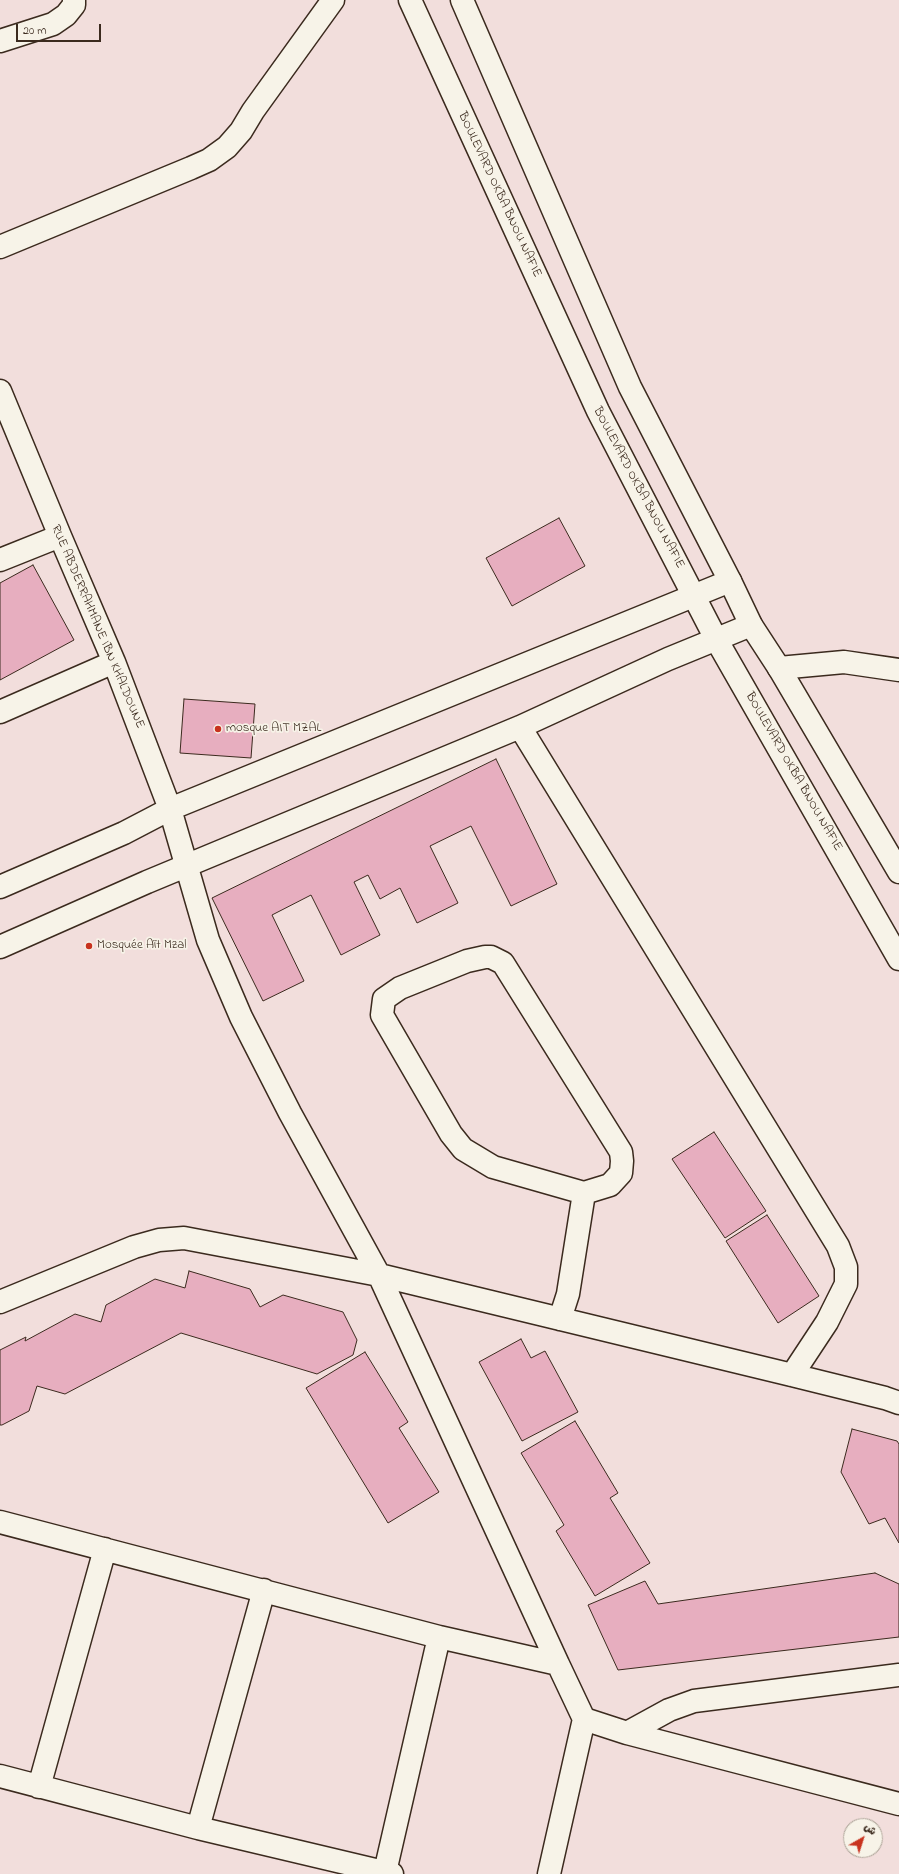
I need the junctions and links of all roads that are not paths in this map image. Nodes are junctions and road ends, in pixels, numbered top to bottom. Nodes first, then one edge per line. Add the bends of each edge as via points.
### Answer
1 (74, 0) edge
2 (333, 0) edge
3 (410, 0) edge
4 (462, 0) edge
5 (0, 41) edge
6 (1, 244) edge
7 (0, 390) edge
8 (60, 536) junction
9 (0, 560) edge
10 (730, 581) junction
11 (694, 595) junction
12 (751, 625) junction
13 (716, 639) junction
14 (114, 662) junction
15 (779, 668) junction
16 (899, 670) edge
17 (0, 712) edge
18 (520, 727) junction
19 (170, 810) junction
20 (186, 866) junction
21 (899, 872) edge
22 (0, 887) edge
23 (0, 947) edge
24 (899, 959) edge
25 (584, 1193) junction
26 (379, 1275) junction
27 (0, 1302) edge
28 (560, 1318) junction
29 (792, 1374) junction
30 (899, 1403) edge
31 (0, 1522) edge
32 (104, 1549) junction
33 (264, 1590) junction
34 (439, 1637) junction
35 (558, 1664) junction
36 (899, 1675) edge
37 (584, 1719) junction
38 (627, 1732) junction
39 (0, 1776) edge
40 (39, 1787) junction
41 (899, 1804) edge
42 (198, 1828) junction
43 (388, 1873) edge
44 (549, 1874) edge

1 - 5 street via 74,5 66,15 53,24
2 - 6 street via 227,147 209,160 191,168
3 - 11 street, BOULEVARD OKBA BNOU NAFIE via 598,411
4 - 10 street via 630,387
7 - 8 street, RUE ABDERRAHMANE IBN KHALDOUNE
8 - 9 street
8 - 14 street, RUE ABDERRAHMANE IBN KHALDOUNE
10 - 11 street
10 - 12 street
11 - 13 street, BOULEVARD OKBA BNOU NAFIE
11 - 19 street
12 - 13 street
12 - 15 street
13 - 18 street
13 - 24 street, BOULEVARD OKBA BNOU NAFIE
14 - 17 street
14 - 19 street, RUE ABDERRAHMANE IBN KHALDOUNE
15 - 16 street via 844,662
15 - 21 street
18 - 20 street
18 - 29 street via 838,1246 846,1267 846,1284 827,1322
19 - 20 street, RUE ABDERRAHMANE IBN KHALDOUNE
19 - 22 street
20 - 23 street
20 - 26 street, RUE ABDERRAHMANE IBN KHALDOUNE via 208,940 241,1017 290,1113
25 - 25 street via 615,1181 621,1173 621,1152 503,964 491,957 467,961 400,988 384,999 382,1015 451,1134 463,1148 493,1167
25 - 28 street via 568,1294
26 - 27 street via 184,1238 170,1238 120,1252
26 - 28 street
26 - 35 street, RUE ABDERRAHMANE IBN KHALDOUNE
28 - 29 street
29 - 30 street
31 - 32 street
32 - 33 street
32 - 40 street
33 - 34 street
33 - 42 street
34 - 35 street
34 - 43 street
35 - 37 street, RUE ABDERRAHMANE IBN KHALDOUNE
36 - 38 street via 694,1701 669,1710
37 - 38 street
37 - 44 street
38 - 41 street
39 - 40 street
40 - 42 street
42 - 43 street

